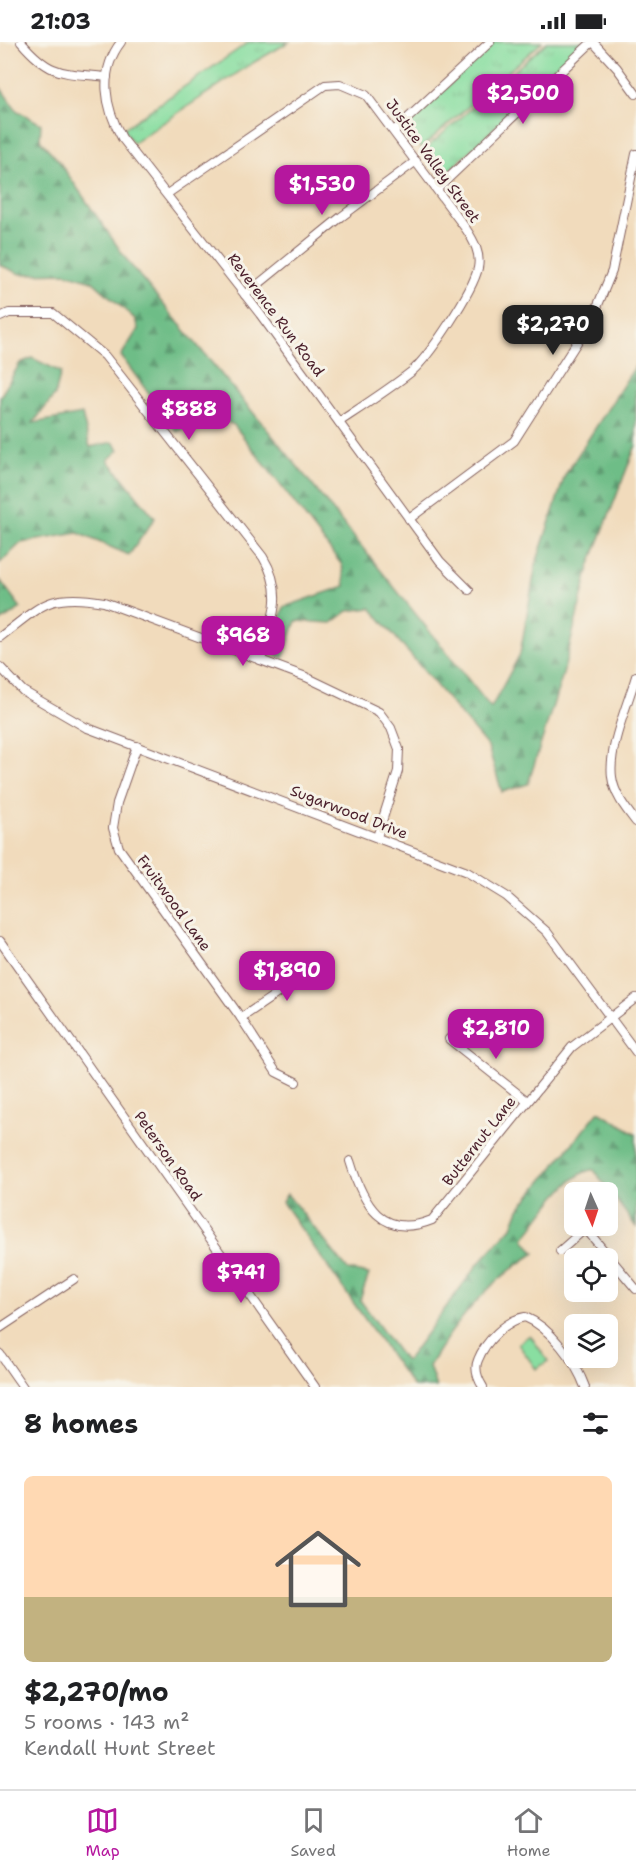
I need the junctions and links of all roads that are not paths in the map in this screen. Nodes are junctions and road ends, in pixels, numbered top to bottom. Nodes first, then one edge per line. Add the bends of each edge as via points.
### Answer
1 (21, 42) edge
2 (121, 42) edge
3 (490, 42) edge
4 (592, 42) edge
5 (107, 77) junction
6 (636, 94) edge
7 (394, 131) junction
8 (636, 154) edge
9 (416, 161) junction
10 (437, 189) junction
11 (167, 194) junction
12 (245, 295) junction
13 (0, 317) edge
14 (339, 422) junction
15 (409, 519) junction
16 (469, 590) dead end
17 (0, 637) edge
18 (261, 660) junction
19 (0, 667) edge
20 (636, 676) edge
21 (137, 746) junction
22 (636, 822) edge
23 (377, 837) junction
24 (0, 941) edge
25 (319, 965) dead end
26 (636, 998) edge
27 (609, 1017) junction
28 (241, 1018) junction
29 (449, 1039) dead end
30 (636, 1052) edge
31 (296, 1082) dead end
32 (527, 1101) junction
33 (350, 1161) dead end
34 (577, 1236) edge
35 (593, 1236) edge
36 (561, 1251) dead end
37 (74, 1279) dead end
38 (636, 1289) edge
39 (0, 1328) edge
40 (0, 1354) edge
41 (23, 1387) edge
42 (315, 1387) edge
43 (483, 1387) edge
44 (585, 1387) edge

1 - 5 street via 51,70
2 - 5 street, Reverence Run Road
3 - 7 street
4 - 6 street
4 - 10 street
5 - 11 street, Reverence Run Road via 106,99 111,118 122,138
7 - 9 street, Justice Valley Street
7 - 11 street, Justice Valley Street via 366,96 340,84 325,85
8 - 15 street via 612,271 592,317 514,441
9 - 10 street, Justice Valley Street
9 - 12 street
10 - 14 street, Justice Valley Street via 474,241 478,259 474,280 432,348 412,371
11 - 12 street, Reverence Run Road
12 - 14 street, Reverence Run Road
13 - 18 street via 9,313 53,313 105,356 263,557 274,575 277,595
14 - 15 street, Reverence Run Road
15 - 16 street, Reverence Run Road via 440,561
17 - 18 street via 51,601 75,596 104,602
18 - 23 street via 380,712 391,728 399,748 398,771
19 - 21 street, Sugarwood Drive via 23,691 85,727
20 - 22 street via 613,753 612,777 619,798
21 - 23 street, Sugarwood Drive
21 - 28 street, Fruitwood Lane via 113,828 119,848
23 - 27 street, Sugarwood Drive via 467,872 506,896 547,932
24 - 42 street, Peterson Road
25 - 28 street
26 - 27 street, Butternut Lane
27 - 30 street, Sugarwood Drive
27 - 32 street, Butternut Lane via 572,1047
28 - 31 street, Fruitwood Lane via 276,1072
29 - 32 street
32 - 33 street, Butternut Lane via 446,1206 432,1220 414,1227 395,1227 377,1215 358,1190
34 - 36 street
35 - 38 street
37 - 39 street
40 - 41 street
43 - 44 street via 476,1371 477,1360 506,1325 525,1317 549,1335 582,1377

